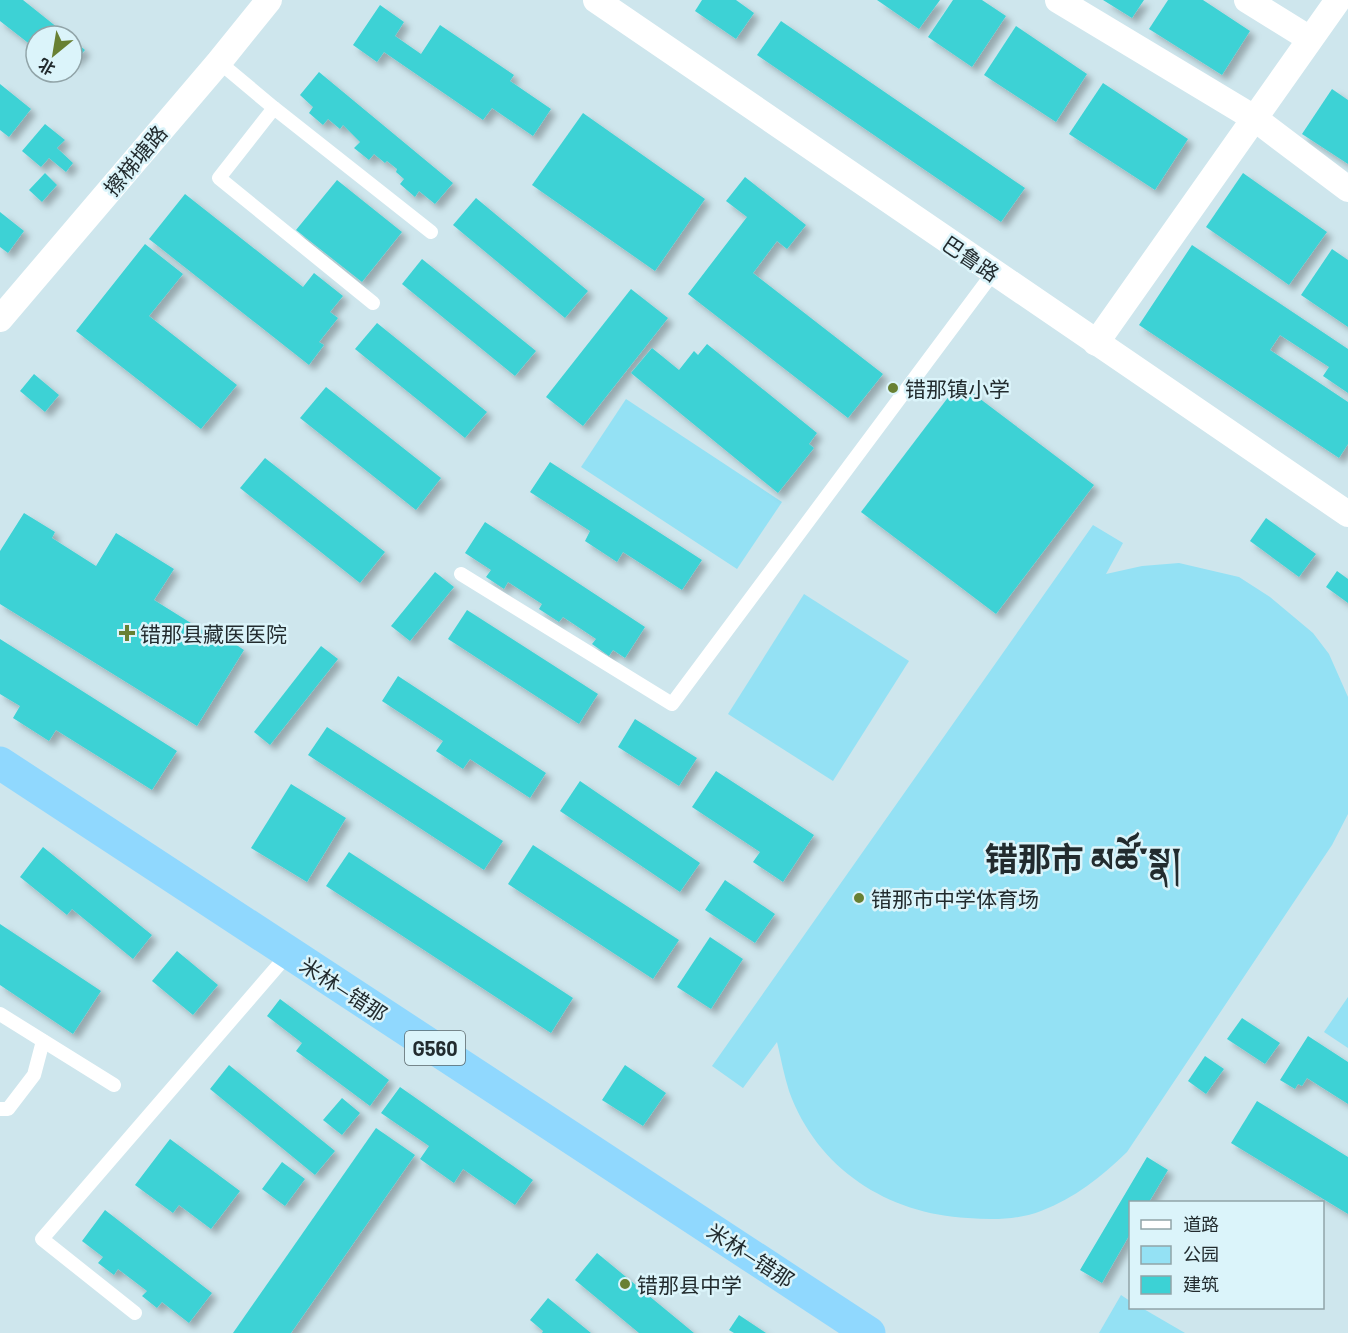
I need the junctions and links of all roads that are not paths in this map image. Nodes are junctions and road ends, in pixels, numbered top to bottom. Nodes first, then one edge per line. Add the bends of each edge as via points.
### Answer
1 (269, 0) edge
2 (1058, 0) edge
3 (1247, 0) edge
4 (1338, 0) edge
5 (599, 1) edge
6 (1310, 39) junction
7 (219, 62) junction
8 (274, 108) junction
9 (1254, 118) junction
10 (1348, 189) edge
11 (431, 232) dead end
12 (993, 273) junction
13 (373, 303) dead end
14 (0, 319) edge
15 (1096, 343) junction
16 (1348, 514) edge
17 (461, 574) dead end
18 (0, 763) edge
19 (289, 953) junction
20 (0, 1014) edge
21 (43, 1041) junction
22 (114, 1085) dead end
23 (0, 1109) edge
24 (135, 1313) dead end
25 (869, 1333) edge

1 - 7 street, 擦梯塘路
2 - 9 street
3 - 6 street
4 - 6 street
5 - 12 street, 巴鲁路
6 - 9 street
7 - 8 lane
7 - 14 street, 擦梯塘路
8 - 11 lane
8 - 13 lane via 219,178
9 - 10 street
9 - 15 street
12 - 15 street, 巴鲁路
12 - 17 lane via 672,704
15 - 16 street, 巴鲁路
18 - 19 highway, 米林—错那 / G560
19 - 24 lane via 42,1239
19 - 25 highway, 米林—错那 / G560
20 - 21 lane
21 - 22 lane
21 - 23 lane via 34,1075 9,1109

